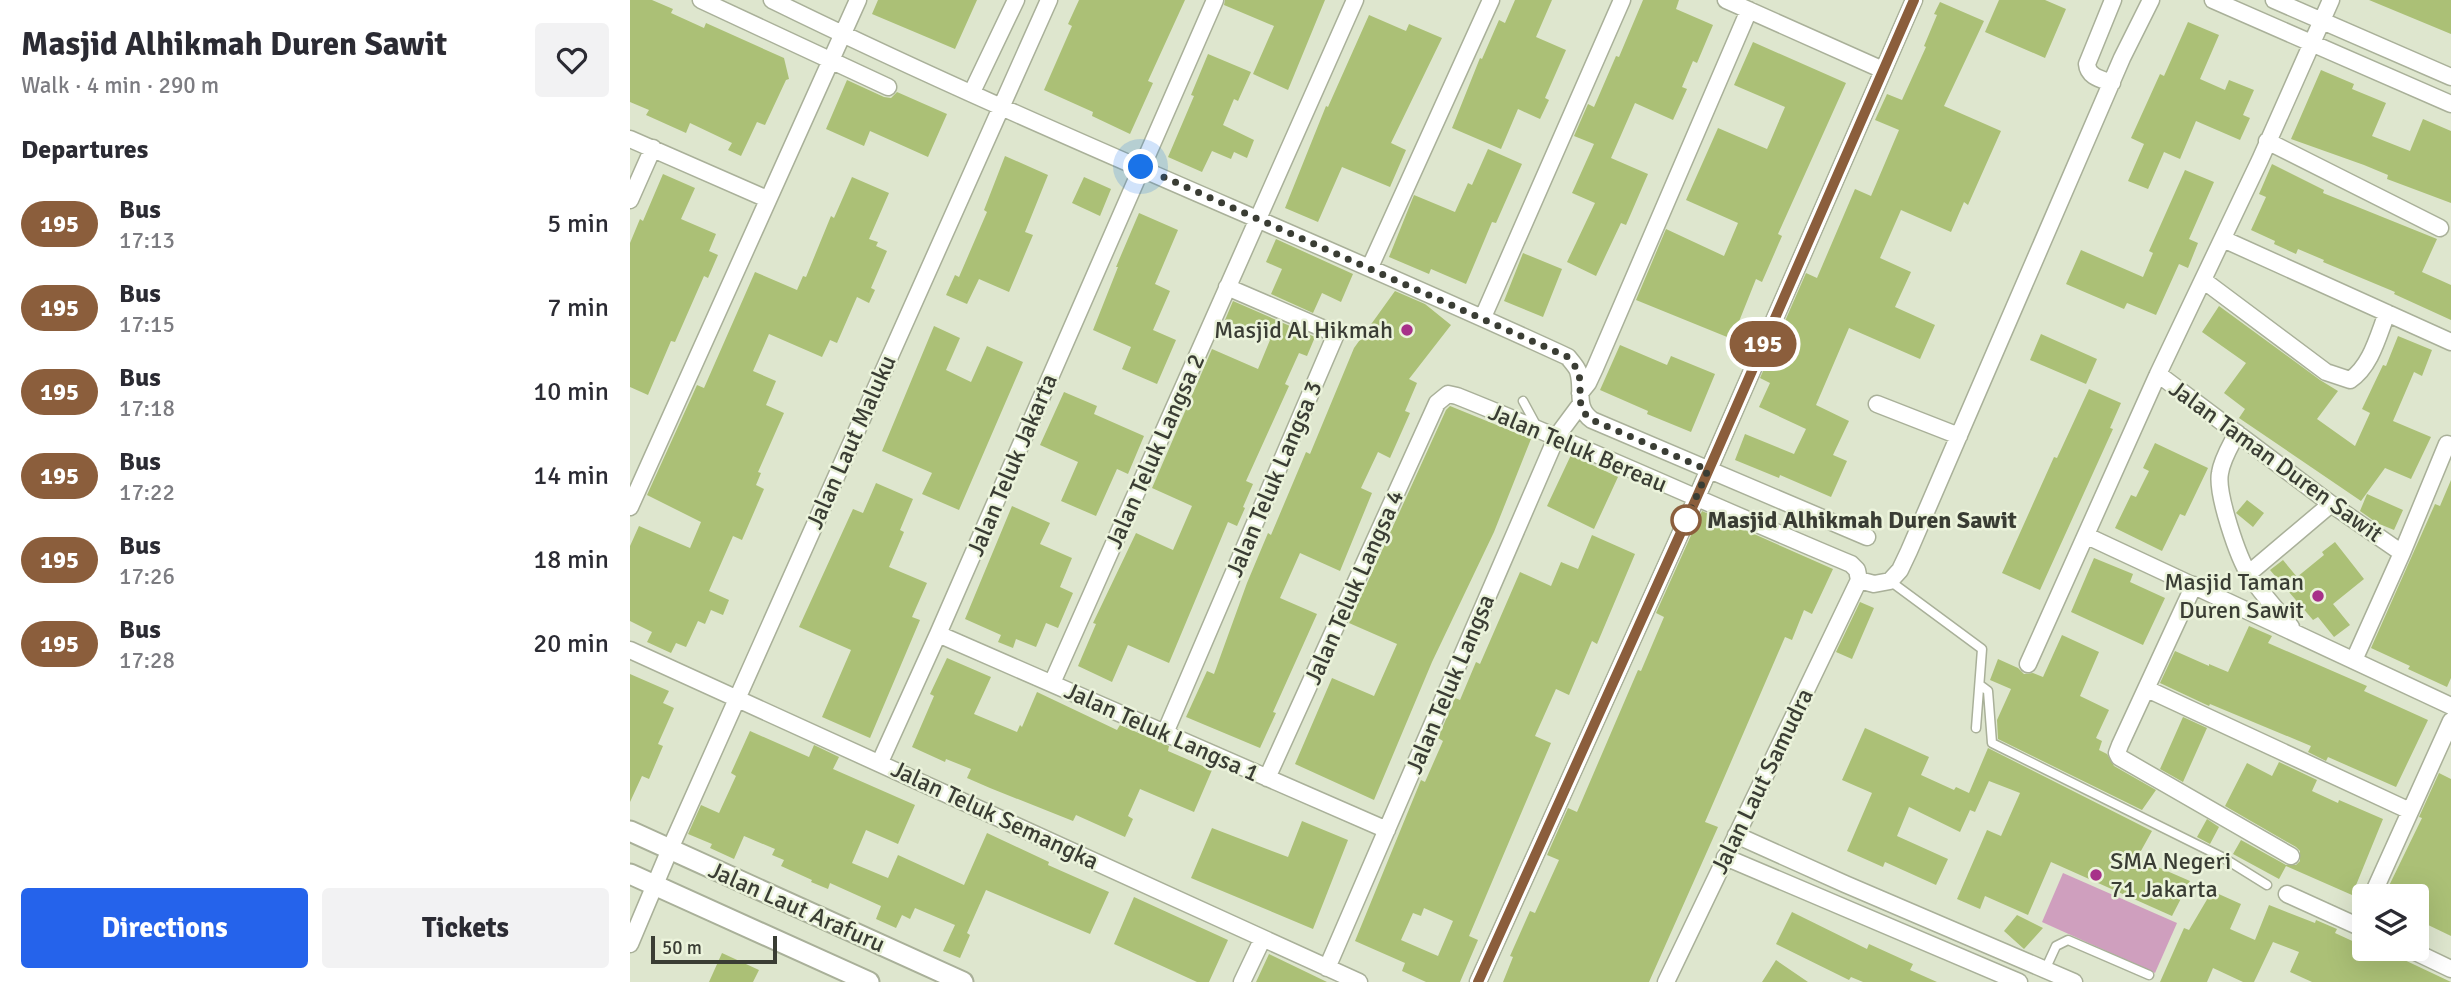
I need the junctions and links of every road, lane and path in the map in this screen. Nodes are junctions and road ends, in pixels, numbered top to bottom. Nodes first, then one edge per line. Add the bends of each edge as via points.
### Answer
1 (701, 0) edge
2 (772, 0) edge
3 (858, 0) edge
4 (1016, 0) edge
5 (1049, 0) edge
6 (1215, 0) edge
7 (1355, 0) edge
8 (1491, 0) edge
9 (1622, 0) edge
10 (1726, 0) edge
11 (1914, 0) edge
12 (2113, 0) edge
13 (2151, 0) edge
14 (2213, 0) edge
15 (2274, 0) edge
16 (2331, 0) edge
17 (1749, 10) junction
18 (2322, 20) junction
19 (842, 34) junction
20 (2313, 43) junction
21 (830, 60) junction
22 (1883, 70) junction
23 (2451, 78) edge
24 (2112, 83) junction
25 (888, 87) dead end
26 (972, 92) junction
27 (2451, 104) edge
28 (1001, 106) junction
29 (630, 138) edge
30 (2267, 141) junction
31 (653, 148) junction
32 (1141, 167) junction
33 (767, 199) junction
34 (630, 200) edge
35 (1258, 218) junction
36 (2440, 228) dead end
37 (2223, 239) junction
38 (1370, 267) junction
39 (2203, 280) junction
40 (1227, 287) junction
41 (2388, 313) junction
42 (1483, 317) junction
43 (2451, 342) edge
44 (2158, 374) junction
45 (1443, 397) joint
46 (1580, 399) junction
47 (1523, 401) dead end
48 (1877, 404) dead end
49 (1537, 428) junction
50 (2237, 433) junction
51 (1557, 436) junction
52 (1959, 436) junction
53 (2446, 444) dead end
54 (1708, 470) junction
55 (1696, 499) junction
56 (2331, 504) junction
57 (630, 507) edge
58 (2087, 536) junction
59 (1867, 537) dead end
60 (2402, 553) junction
61 (2248, 574) junction
62 (1859, 580) junction
63 (1890, 581) junction
64 (2194, 585) junction
65 (938, 634) junction
66 (2298, 634) junction
67 (630, 650) edge
68 (2354, 660) junction
69 (2028, 664) dead end
70 (1052, 683) junction
71 (1980, 685) junction
72 (2147, 689) junction
73 (738, 698) junction
74 (2451, 706) edge
75 (2451, 721) edge
76 (1976, 728) dead end
77 (1165, 733) junction
78 (880, 762) junction
79 (1268, 778) junction
80 (2410, 811) junction
81 (1387, 830) junction
82 (630, 831) edge
83 (1736, 835) junction
84 (670, 849) junction
85 (2291, 856) dead end
86 (1725, 857) junction
87 (630, 874) edge
88 (1845, 884) junction
89 (2377, 884) edge
90 (655, 885) junction
91 (2267, 886) dead end
92 (2287, 894) dead end
93 (1835, 906) junction
94 (2352, 919) edge
95 (1262, 940) junction
96 (630, 944) edge
97 (2429, 958) edge
98 (1327, 968) junction
99 (2451, 969) edge
100 (2149, 975) dead end
101 (2042, 976) edge
102 (869, 982) edge
103 (963, 982) edge
104 (1242, 982) edge
105 (1359, 982) edge
106 (1478, 982) edge
107 (1666, 982) edge
108 (2019, 982) edge
109 (2074, 982) edge

1 - 21 street
2 - 19 street
3 - 19 street
4 - 26 street
5 - 28 street, Jalan Laut Maluku
6 - 32 street, Jalan Teluk Jakarta
7 - 35 street, Jalan Teluk Langsa 2
8 - 38 street
9 - 42 street
10 - 17 street
11 - 22 street
12 - 24 street via 2087,64 2092,75
13 - 24 street
14 - 20 street
15 - 18 street
16 - 18 street, Jalan Taman Duren Sawit
17 - 22 street
17 - 46 street, Jalan Teluk Langsa
18 - 20 street, Jalan Taman Duren Sawit
18 - 23 street
19 - 21 street
19 - 26 street
20 - 27 street
20 - 30 street, Jalan Taman Duren Sawit
21 - 25 street
21 - 33 street
22 - 54 street
24 - 52 street
26 - 28 street
28 - 32 street
28 - 73 street, Jalan Laut Maluku
29 - 31 street
30 - 36 street
30 - 37 street, Jalan Taman Duren Sawit
31 - 33 street
31 - 34 street
32 - 35 street
32 - 65 street, Jalan Teluk Jakarta
33 - 57 street
35 - 38 street
35 - 40 street, Jalan Teluk Langsa 2
37 - 39 street, Jalan Taman Duren Sawit
37 - 41 street
38 - 42 street
39 - 41 street via 2326,372 2350,380 2367,362
39 - 44 street, Jalan Taman Duren Sawit
40 - 70 street, Jalan Teluk Langsa 2
40 - 77 street, Jalan Teluk Langsa 3 via 1336,334
41 - 43 street
42 - 46 street via 1568,357 1578,370
44 - 50 street, Jalan Taman Duren Sawit
44 - 58 street, Jalan Taman Duren Sawit
45 - 49 street, Jalan Teluk Bereau via 1457,396
45 - 79 street, Jalan Teluk Langsa 4
46 - 51 street, Jalan Teluk Langsa
46 - 54 street via 1584,414 1592,420
47 - 49 lane
48 - 52 street
49 - 51 street, Jalan Teluk Bereau
50 - 56 street, Jalan Taman Duren Sawit
50 - 61 street via 2222,463 2219,486
51 - 55 street, Jalan Teluk Bereau
51 - 81 street, Jalan Teluk Langsa
52 - 63 street via 1900,570
53 - 60 street
54 - 55 street
54 - 59 street
55 - 62 street, Jalan Teluk Bereau via 1851,564
55 - 106 street
56 - 60 street, Jalan Taman Duren Sawit
56 - 61 street
58 - 64 street
58 - 69 street, Jalan Taman Duren Sawit
60 - 68 street, Jalan Taman Duren Sawit
61 - 66 street
62 - 63 street via 1874,584
62 - 83 street, Jalan Laut Samudra
63 - 71 lane via 1979,646
64 - 66 street
64 - 72 street
65 - 70 street, Jalan Teluk Langsa 1
65 - 78 street, Jalan Teluk Jakarta
66 - 68 street
67 - 73 street, Jalan Teluk Semangka
68 - 74 street
70 - 77 street, Jalan Teluk Langsa 1
71 - 76 lane
71 - 91 lane via 1988,691 1992,743 2222,858
72 - 80 street
72 - 85 street via 2120,745 2119,757
73 - 78 street, Jalan Teluk Semangka
73 - 84 street, Jalan Laut Maluku
75 - 80 street
77 - 79 street, Jalan Teluk Langsa 1
78 - 95 street, Jalan Teluk Semangka
79 - 81 street, Jalan Teluk Langsa 1
80 - 89 street
81 - 98 street, Jalan Teluk Langsa
82 - 84 street, Jalan Laut Arafuru
83 - 86 street, Jalan Laut Samudra
83 - 88 street
84 - 90 street, Jalan Laut Maluku
84 - 103 street, Jalan Laut Arafuru
86 - 93 street
86 - 107 street, Jalan Laut Samudra
87 - 90 street, Jalan Laut Arafuru
88 - 93 street
88 - 101 street
90 - 96 street, Jalan Laut Maluku
90 - 102 street, Jalan Laut Arafuru
92 - 94 street
93 - 108 street
95 - 98 street, Jalan Teluk Semangka
95 - 104 street
97 - 99 street
98 - 105 street, Jalan Teluk Semangka
100 - 101 lane via 2068,940 2056,946
101 - 109 street

